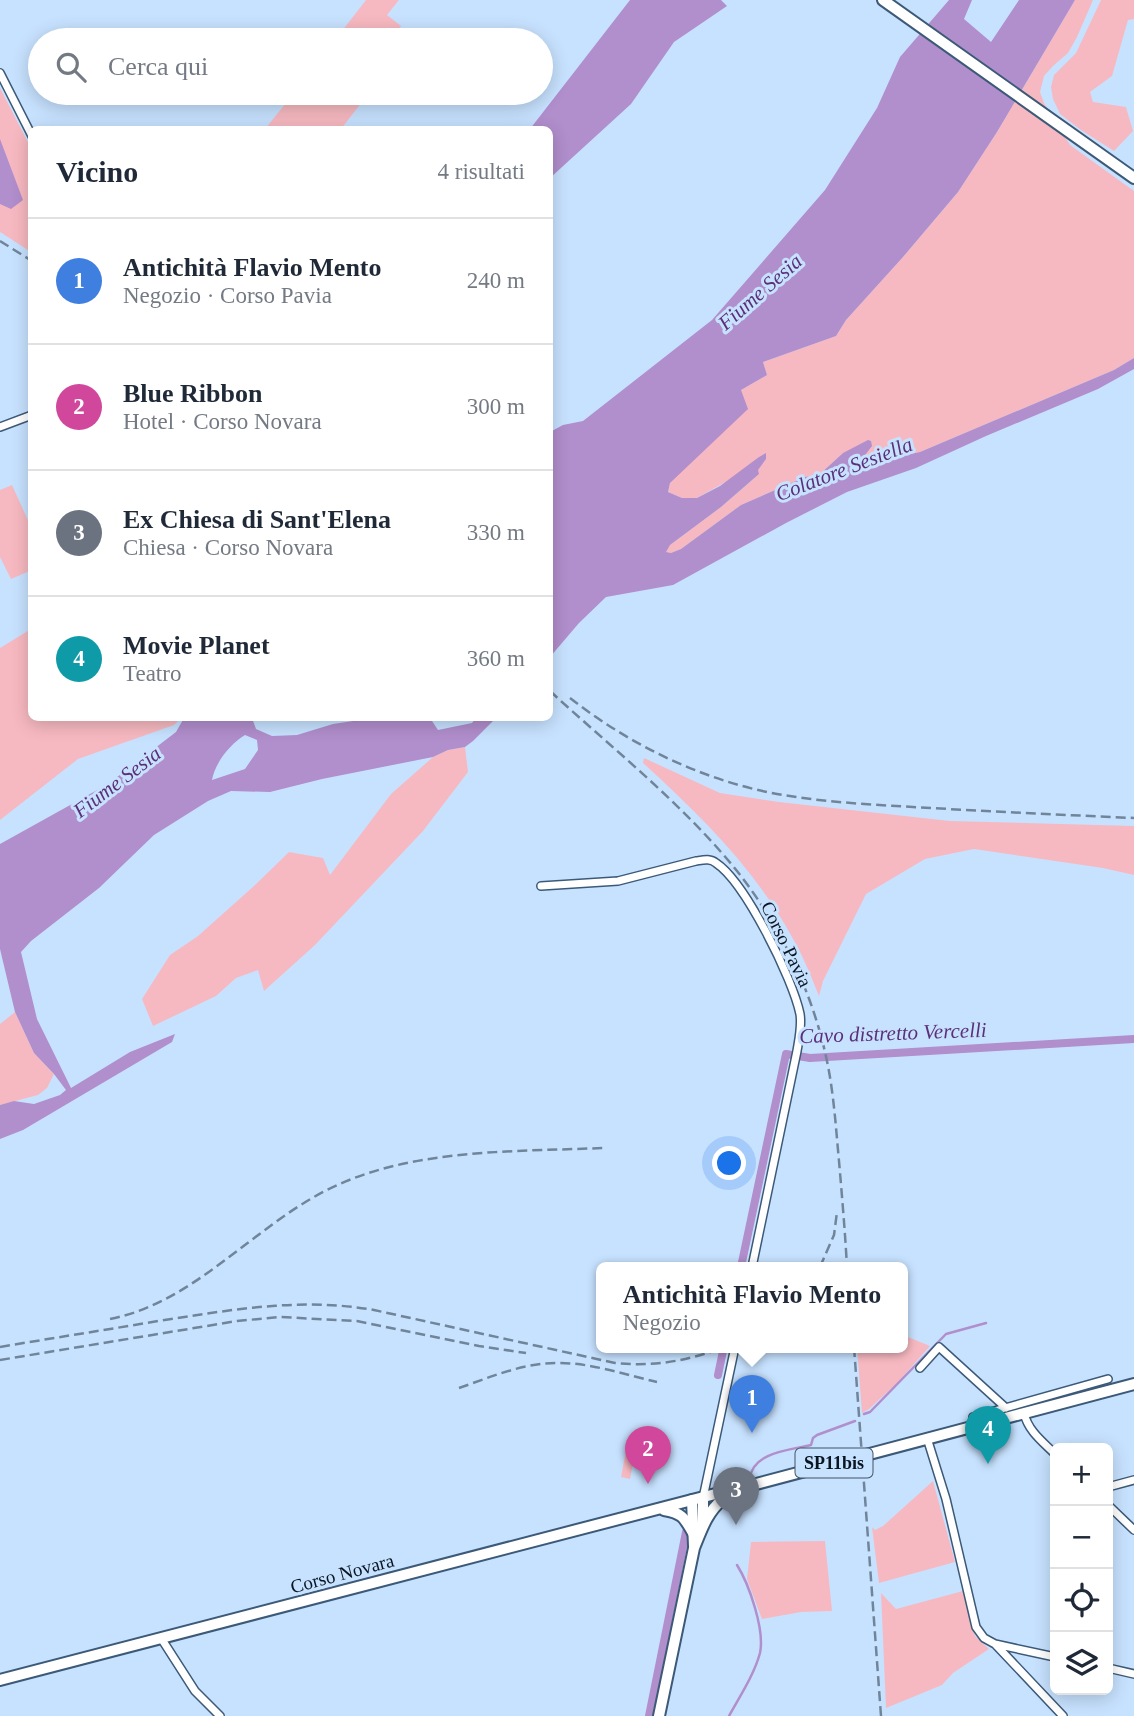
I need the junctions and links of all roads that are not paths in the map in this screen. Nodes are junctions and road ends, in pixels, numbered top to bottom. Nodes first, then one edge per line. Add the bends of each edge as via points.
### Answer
1 (883, 0) edge
2 (0, 73) edge
3 (28, 128) edge
4 (1134, 178) edge
5 (28, 416) edge
6 (0, 427) edge
7 (541, 886) dead end
8 (753, 1262) edge
9 (734, 1353) edge
10 (920, 1368) dead end
11 (1108, 1379) dead end
12 (1134, 1384) edge
13 (1015, 1412) junction
14 (973, 1417) dead end
15 (927, 1438) junction
16 (1050, 1449) edge
17 (1134, 1480) edge
18 (1113, 1486) edge
19 (741, 1488) junction
20 (698, 1499) junction
21 (1109, 1506) edge
22 (658, 1510) junction
23 (704, 1525) junction
24 (1134, 1530) edge
25 (693, 1533) junction
26 (694, 1548) junction
27 (161, 1638) junction
28 (995, 1644) junction
29 (1050, 1656) edge
30 (1113, 1669) edge
31 (1134, 1674) edge
32 (0, 1680) edge
33 (220, 1716) edge
34 (659, 1716) edge
35 (1063, 1716) edge

1 - 4 main road
2 - 3 street
5 - 6 street
7 - 8 street, Corso Pavia via 618,881 709,859 736,882 747,899 785,971 801,1017
9 - 20 street
10 - 13 street via 939,1348
11 - 13 street
12 - 13 main road, SP11bis
13 - 14 street
13 - 15 main road, SP11bis
13 - 16 street
15 - 19 main road, SP11bis
15 - 28 street via 976,1626
17 - 18 street
19 - 20 main road, Corso Novara / SP11bis
19 - 23 main road via 722,1499
20 - 22 main road, Corso Novara / SP11bis
20 - 23 main road
20 - 25 main road
21 - 24 street
22 - 25 main road via 684,1517
22 - 27 main road, Corso Novara / SP11bis
23 - 26 main road
25 - 26 main road
26 - 34 main road
27 - 32 main road, Corso Novara / SP11bis
27 - 33 street via 195,1691
28 - 29 street
28 - 35 street
30 - 31 street

